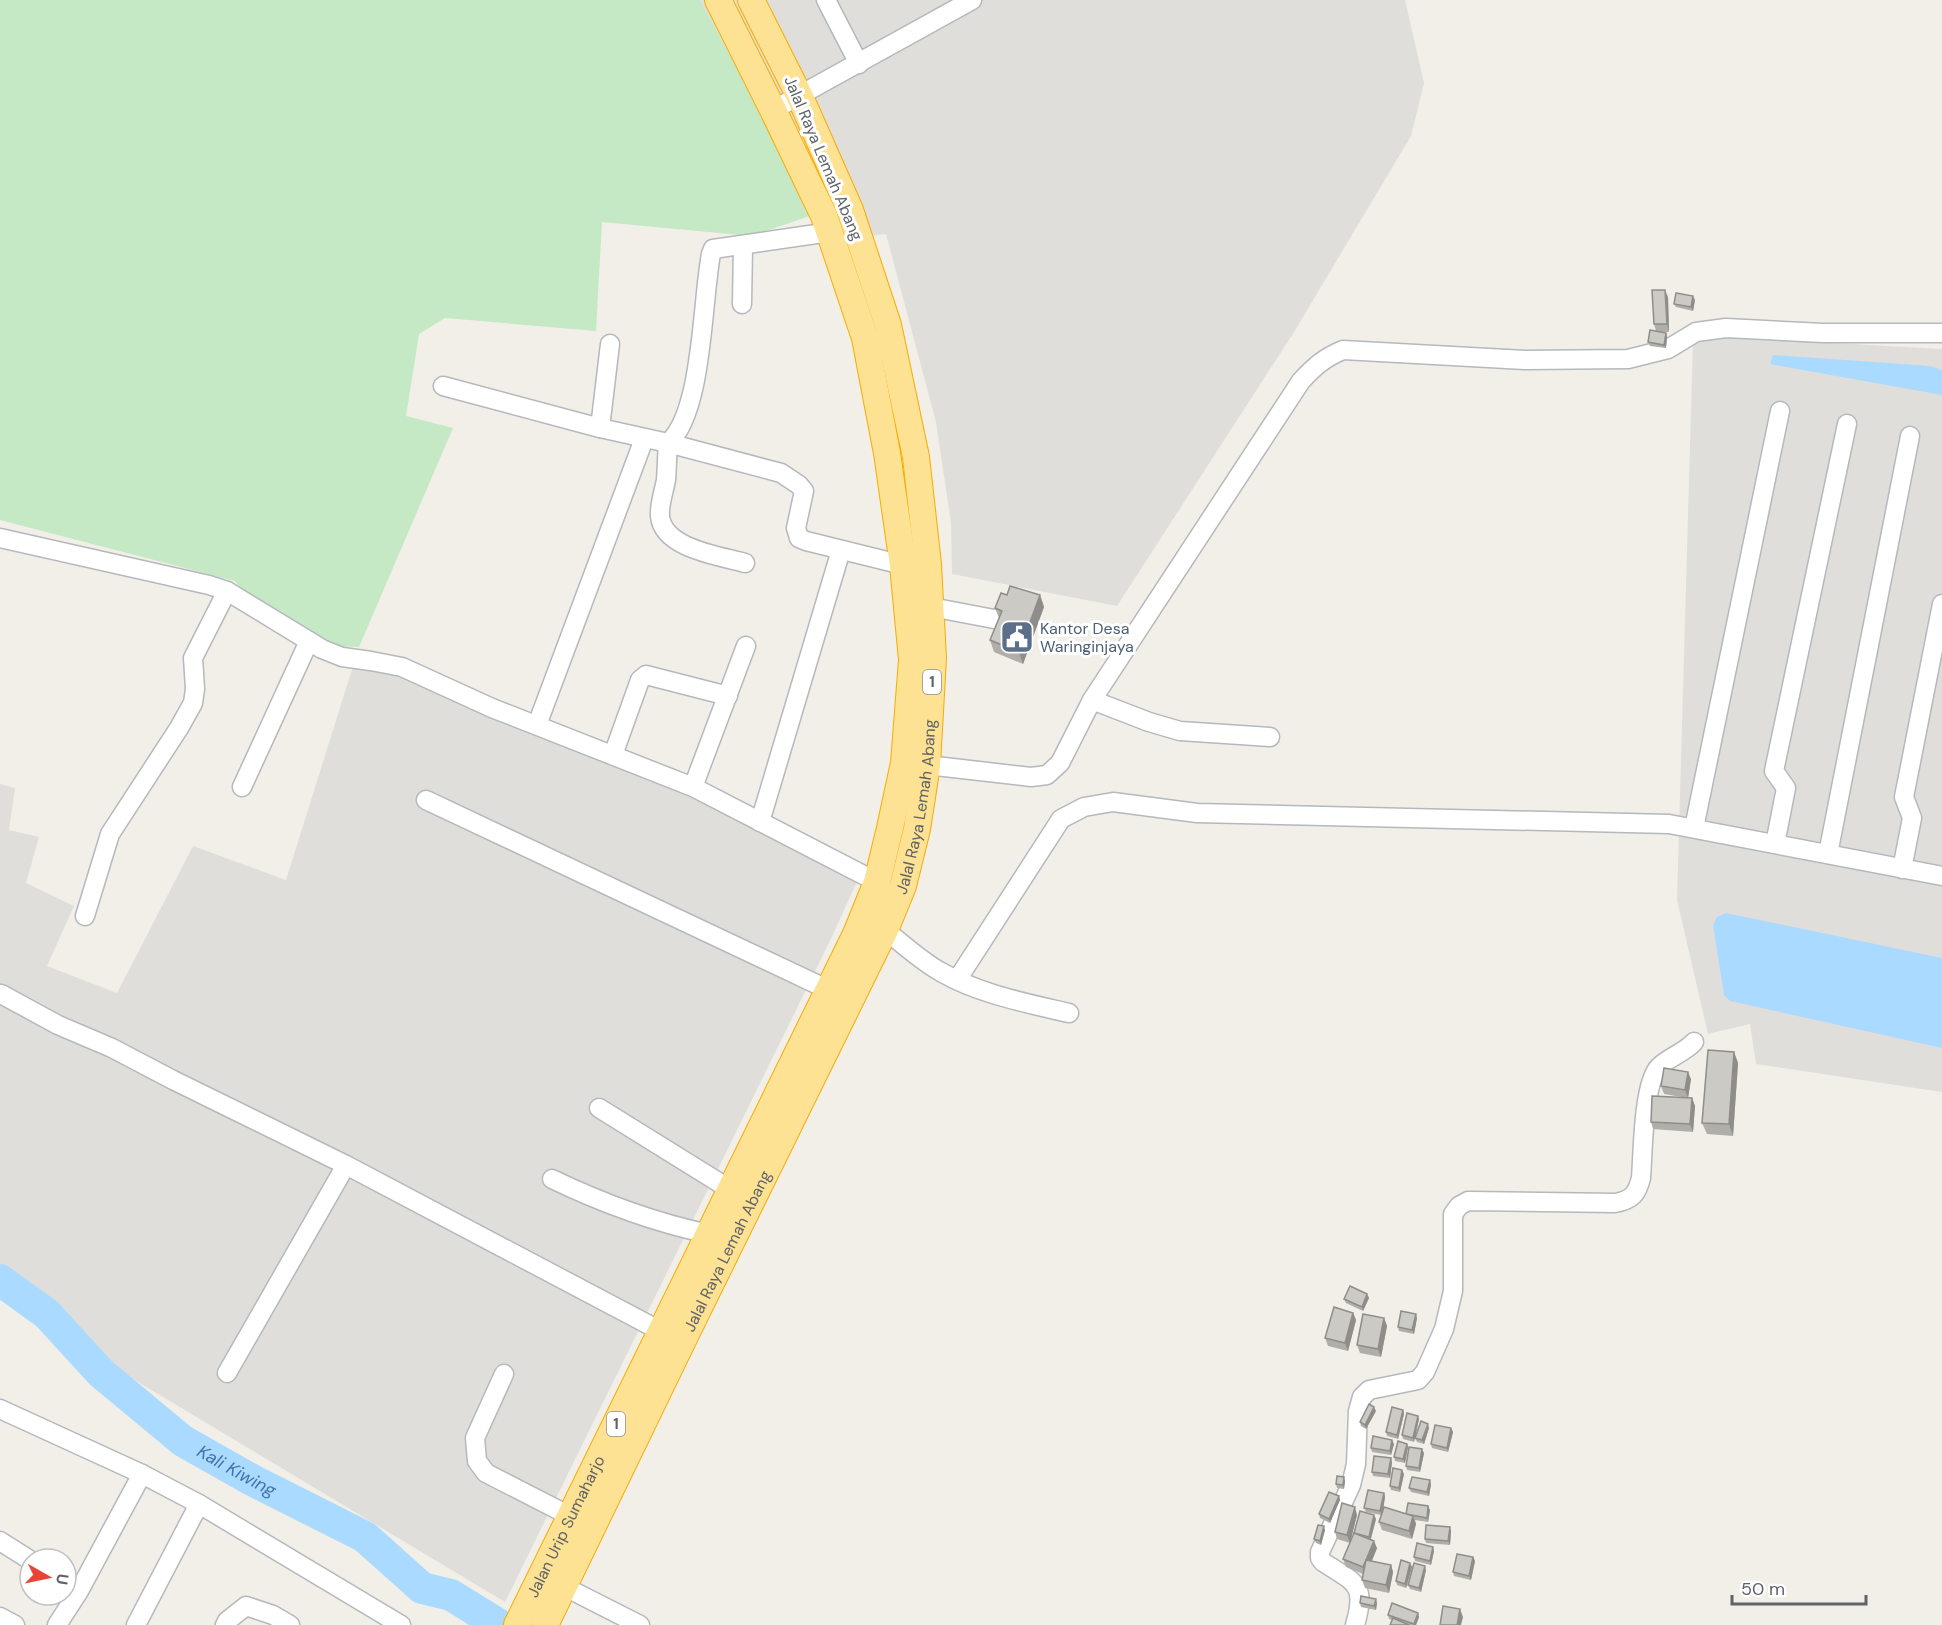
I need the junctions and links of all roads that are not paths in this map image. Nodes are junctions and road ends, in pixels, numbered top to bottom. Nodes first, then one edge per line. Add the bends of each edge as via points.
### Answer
1 (718, 0) edge
2 (751, 0) edge
3 (826, 0) edge
4 (972, 0) edge
5 (859, 64) junction
6 (800, 97) junction
7 (773, 110) junction
8 (830, 232) junction
9 (743, 246) junction
10 (742, 304) dead end
11 (1942, 333) edge
12 (610, 344) dead end
13 (443, 386) dead end
14 (1780, 411) dead end
15 (1848, 424) dead end
16 (600, 428) junction
17 (1910, 436) dead end
18 (644, 439) junction
19 (668, 442) junction
20 (0, 538) edge
21 (841, 550) junction
22 (745, 563) dead end
23 (903, 565) junction
24 (227, 591) junction
25 (1942, 604) edge
26 (931, 607) junction
27 (994, 619) edge
28 (309, 641) junction
29 (746, 646) dead end
30 (728, 696) junction
31 (1092, 700) junction
32 (537, 725) junction
33 (1270, 737) dead end
34 (613, 755) junction
35 (927, 765) junction
36 (242, 787) dead end
37 (693, 787) junction
38 (426, 800) dead end
39 (760, 822) junction
40 (1694, 828) junction
41 (1775, 844) junction
42 (1828, 854) junction
43 (1902, 868) junction
44 (1942, 876) edge
45 (877, 882) junction
46 (85, 916) dead end
47 (885, 930) junction
48 (957, 980) junction
49 (829, 990) junction
50 (1, 994) edge
51 (1069, 1013) dead end
52 (1694, 1042) dead end
53 (599, 1108) dead end
54 (346, 1165) junction
55 (552, 1179) dead end
56 (730, 1190) junction
57 (709, 1234) junction
58 (671, 1337) junction
59 (227, 1372) dead end
60 (504, 1374) dead end
61 (0, 1409) edge
62 (142, 1474) junction
63 (199, 1504) junction
64 (570, 1516) junction
65 (0, 1541) edge
66 (18, 1552) edge
67 (78, 1579) edge
68 (563, 1586) junction
69 (65, 1607) edge
70 (0, 1617) edge
71 (15, 1625) edge
72 (57, 1625) edge
73 (136, 1625) edge
74 (225, 1625) edge
75 (291, 1625) edge
76 (400, 1625) edge
77 (517, 1625) edge
78 (545, 1625) edge
79 (640, 1625) edge
80 (1355, 1625) edge

1 - 7 highway, Jalal Raya Lemah Abang / 1
2 - 6 highway, Jalal Raya Lemah Abang / 1
3 - 5 street
4 - 5 street
5 - 6 street
6 - 7 street
6 - 26 highway, Jalal Raya Lemah Abang / 1 via 850,210 888,325 916,457
7 - 8 highway, Jalal Raya Lemah Abang / 1
8 - 9 street
8 - 23 highway, Jalal Raya Lemah Abang / 1 via 865,338
9 - 10 street
9 - 19 street via 717,248 711,254 690,404 676,436
11 - 31 street via 1726,328 1696,332 1668,349 1628,359 1525,360 1343,350 1328,356 1301,381
12 - 16 street
13 - 16 street
14 - 40 street
15 - 41 street via 1774,771 1786,788
16 - 18 street
17 - 42 street
18 - 19 street
18 - 32 street
19 - 21 street via 781,473 804,491 796,528 799,538
19 - 22 street via 660,516 663,525 675,540 690,548
20 - 24 street
21 - 23 street
21 - 39 street
23 - 45 highway, Jalal Raya Lemah Abang / 1 via 912,660 904,763
24 - 28 street
24 - 46 street via 193,658 193,703 110,834
25 - 43 street via 1904,796 1912,818
26 - 27 street
26 - 35 highway, Jalal Raya Lemah Abang / 1 via 933,658
28 - 32 street via 342,657 402,667
28 - 36 street
29 - 30 street
30 - 34 street via 643,676
30 - 37 street
31 - 33 street via 1180,731
31 - 35 street via 1059,763 1047,775 1031,777
32 - 34 street
34 - 37 street
35 - 47 highway, Jalal Raya Lemah Abang / 1 via 903,886
37 - 39 street
38 - 49 street
39 - 45 street
40 - 41 street
40 - 48 street via 1669,824 1197,813 1113,802 1083,807 1061,819
41 - 42 street
42 - 43 street
43 - 44 street
45 - 49 highway, Jalal Raya Lemah Abang / 1
47 - 48 street via 940,972
47 - 58 highway, Jalal Raya Lemah Abang / 1
48 - 51 street
49 - 56 highway, Jalal Raya Lemah Abang / 1
50 - 54 street
52 - 80 street via 1658,1067 1651,1081 1641,1178 1633,1197 1615,1203 1468,1201 1454,1214 1453,1291 1440,1338 1418,1380 1369,1390 1362,1397 1356,1464 1320,1552 1323,1562 1353,1581 1360,1592
53 - 56 street
54 - 58 street
54 - 59 street
55 - 57 street via 645,1218
56 - 57 highway, Jalal Raya Lemah Abang / 1
57 - 58 highway, Jalal Raya Lemah Abang / 1
58 - 64 highway, Jalan Urip Sumaharjo / 1
58 - 68 highway, Jalan Urip Sumaharjo / 1
60 - 64 street via 475,1438 477,1461 486,1473
61 - 62 street
62 - 63 street
62 - 67 street
63 - 73 street
63 - 76 street
64 - 77 highway, Jalan Urip Sumaharjo / 1
65 - 66 street
68 - 78 highway, Jalan Urip Sumaharjo / 1
68 - 79 street
69 - 72 street
70 - 71 street
74 - 75 street via 246,1606

